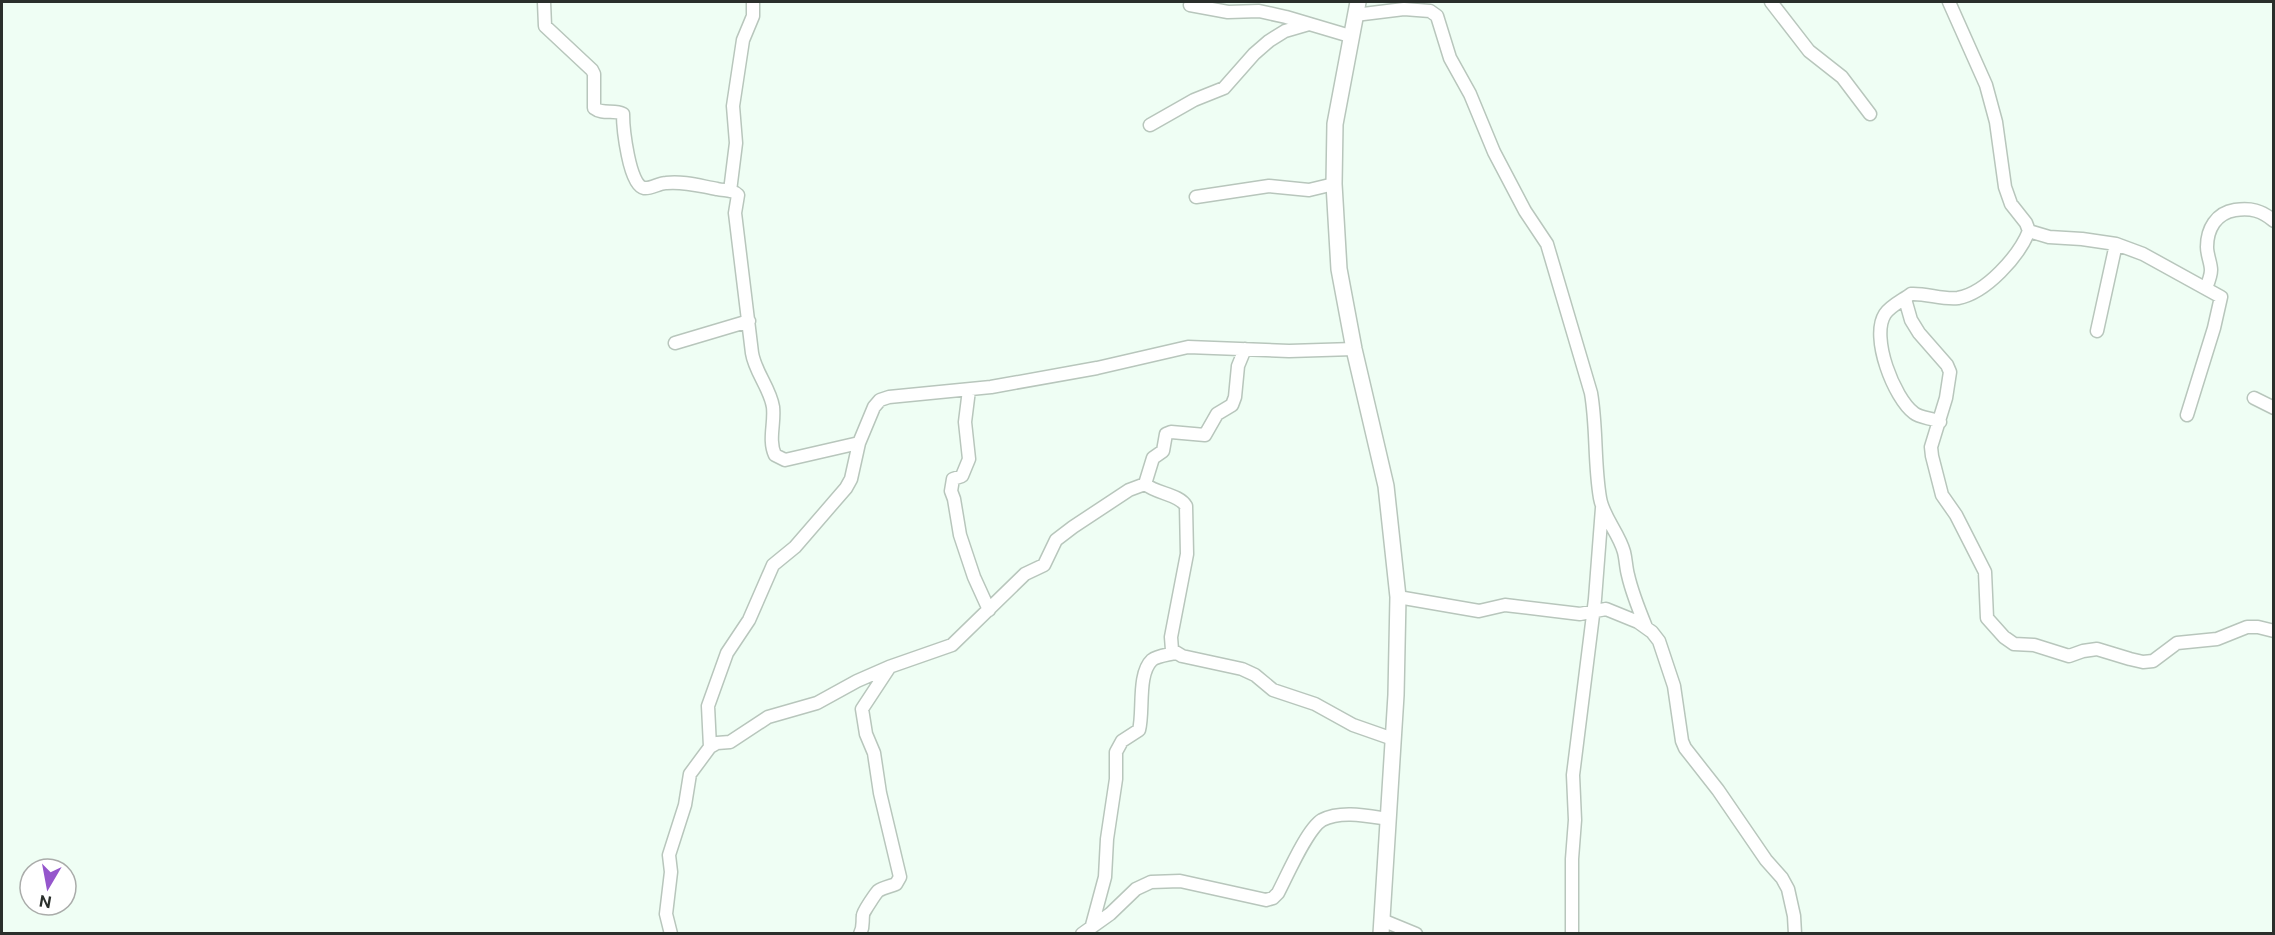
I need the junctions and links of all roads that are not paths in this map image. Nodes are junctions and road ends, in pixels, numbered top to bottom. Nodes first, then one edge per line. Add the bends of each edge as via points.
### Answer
1 (544, 2) edge
2 (753, 2) edge
3 (1772, 2) edge
4 (1949, 2) edge
5 (1190, 5) dead end
6 (1356, 8) edge
7 (1309, 24) junction
8 (1350, 36) junction
9 (1870, 114) dead end
10 (1150, 125) dead end
11 (1334, 184) junction
12 (730, 190) junction
13 (1196, 196) dead end
14 (2274, 221) edge
15 (2029, 231) junction
16 (2116, 244) junction
17 (2206, 288) junction
18 (1905, 299) junction
19 (749, 321) junction
20 (2097, 331) dead end
21 (675, 343) dead end
22 (1245, 349) junction
23 (1353, 350) junction
24 (969, 390) junction
25 (2254, 398) dead end
26 (2274, 408) edge
27 (2187, 415) dead end
28 (1940, 422) junction
29 (859, 443) junction
30 (1145, 484) junction
31 (1602, 507) junction
32 (1398, 597) junction
33 (989, 610) junction
34 (1593, 612) junction
35 (1646, 627) junction
36 (2274, 631) edge
37 (1174, 652) junction
38 (889, 667) junction
39 (1393, 739) junction
40 (710, 747) junction
41 (1388, 819) junction
42 (1381, 927) edge
43 (1088, 931) edge
44 (671, 933) edge
45 (860, 933) edge
46 (1416, 933) edge
47 (1572, 933) edge
48 (1795, 933) edge

1 - 12 street via 545,26 594,74 594,108 623,114 628,158 642,187 687,183
2 - 12 street via 733,106 736,143
3 - 9 street via 1809,51 1842,77
4 - 15 street via 1986,85 1996,122 2005,187
5 - 7 street via 1228,12 1259,11
6 - 8 main road
6 - 31 street via 1430,11 1437,16 1450,58 1494,152 1546,244 1591,393
7 - 8 street
7 - 10 street via 1284,31 1269,41 1224,88
8 - 11 main road via 1335,124
11 - 13 street via 1309,190 1269,186
11 - 23 main road via 1340,269
12 - 19 street via 738,195 735,213
14 - 17 street via 2258,210 2247,209 2217,217 2209,230 2211,271
15 - 16 street
15 - 18 street via 2010,263 1970,295 1956,298 1911,294
16 - 17 street
16 - 20 street
17 - 27 street via 2222,300
18 - 28 street via 1919,333 1950,372
18 - 28 street via 1886,312 1882,321 1884,362 1908,407
19 - 21 street
19 - 29 street via 754,364 772,406 775,455 785,460
22 - 23 street
22 - 24 street via 1188,347 1097,368
22 - 30 street via 1232,405 1218,414 1205,435 1166,434 1163,451 1154,458
23 - 32 main road via 1386,486
24 - 29 street via 885,397 874,407
24 - 33 street via 965,422 969,459 962,476 953,479 951,491 964,547
25 - 26 street
28 - 36 street via 1931,447 1942,495 1985,573 1987,618 2014,644 2034,645 2069,656 2097,649 2143,662 2153,661 2177,643 2217,639 2247,627
29 - 40 street via 849,483 795,547 773,565 748,620 727,653 708,706
30 - 33 street via 1073,526 1056,540 1044,564 1025,574
30 - 37 street via 1182,500 1186,506 1186,554 1170,646
31 - 34 street
31 - 35 street via 1616,530
32 - 34 street via 1479,611 1505,605 1580,614
32 - 39 main road
33 - 38 street via 952,645
34 - 35 street via 1606,609
34 - 47 street via 1573,775
35 - 48 street via 1659,641 1669,671 1678,703 1682,741 1782,878 1788,889
37 - 39 street via 1242,669 1273,690
37 - 43 street via 1149,663 1138,730 1122,741 1116,752 1105,877
38 - 40 street via 824,701 768,717 730,742
38 - 45 street via 862,709 900,877 896,884 878,891 865,908
39 - 41 main road
40 - 44 street via 690,774 669,855 666,914
41 - 42 main road
41 - 43 street via 1353,814 1322,820 1312,829 1273,898 1266,900 1180,881 1151,882 1136,889
42 - 46 street

